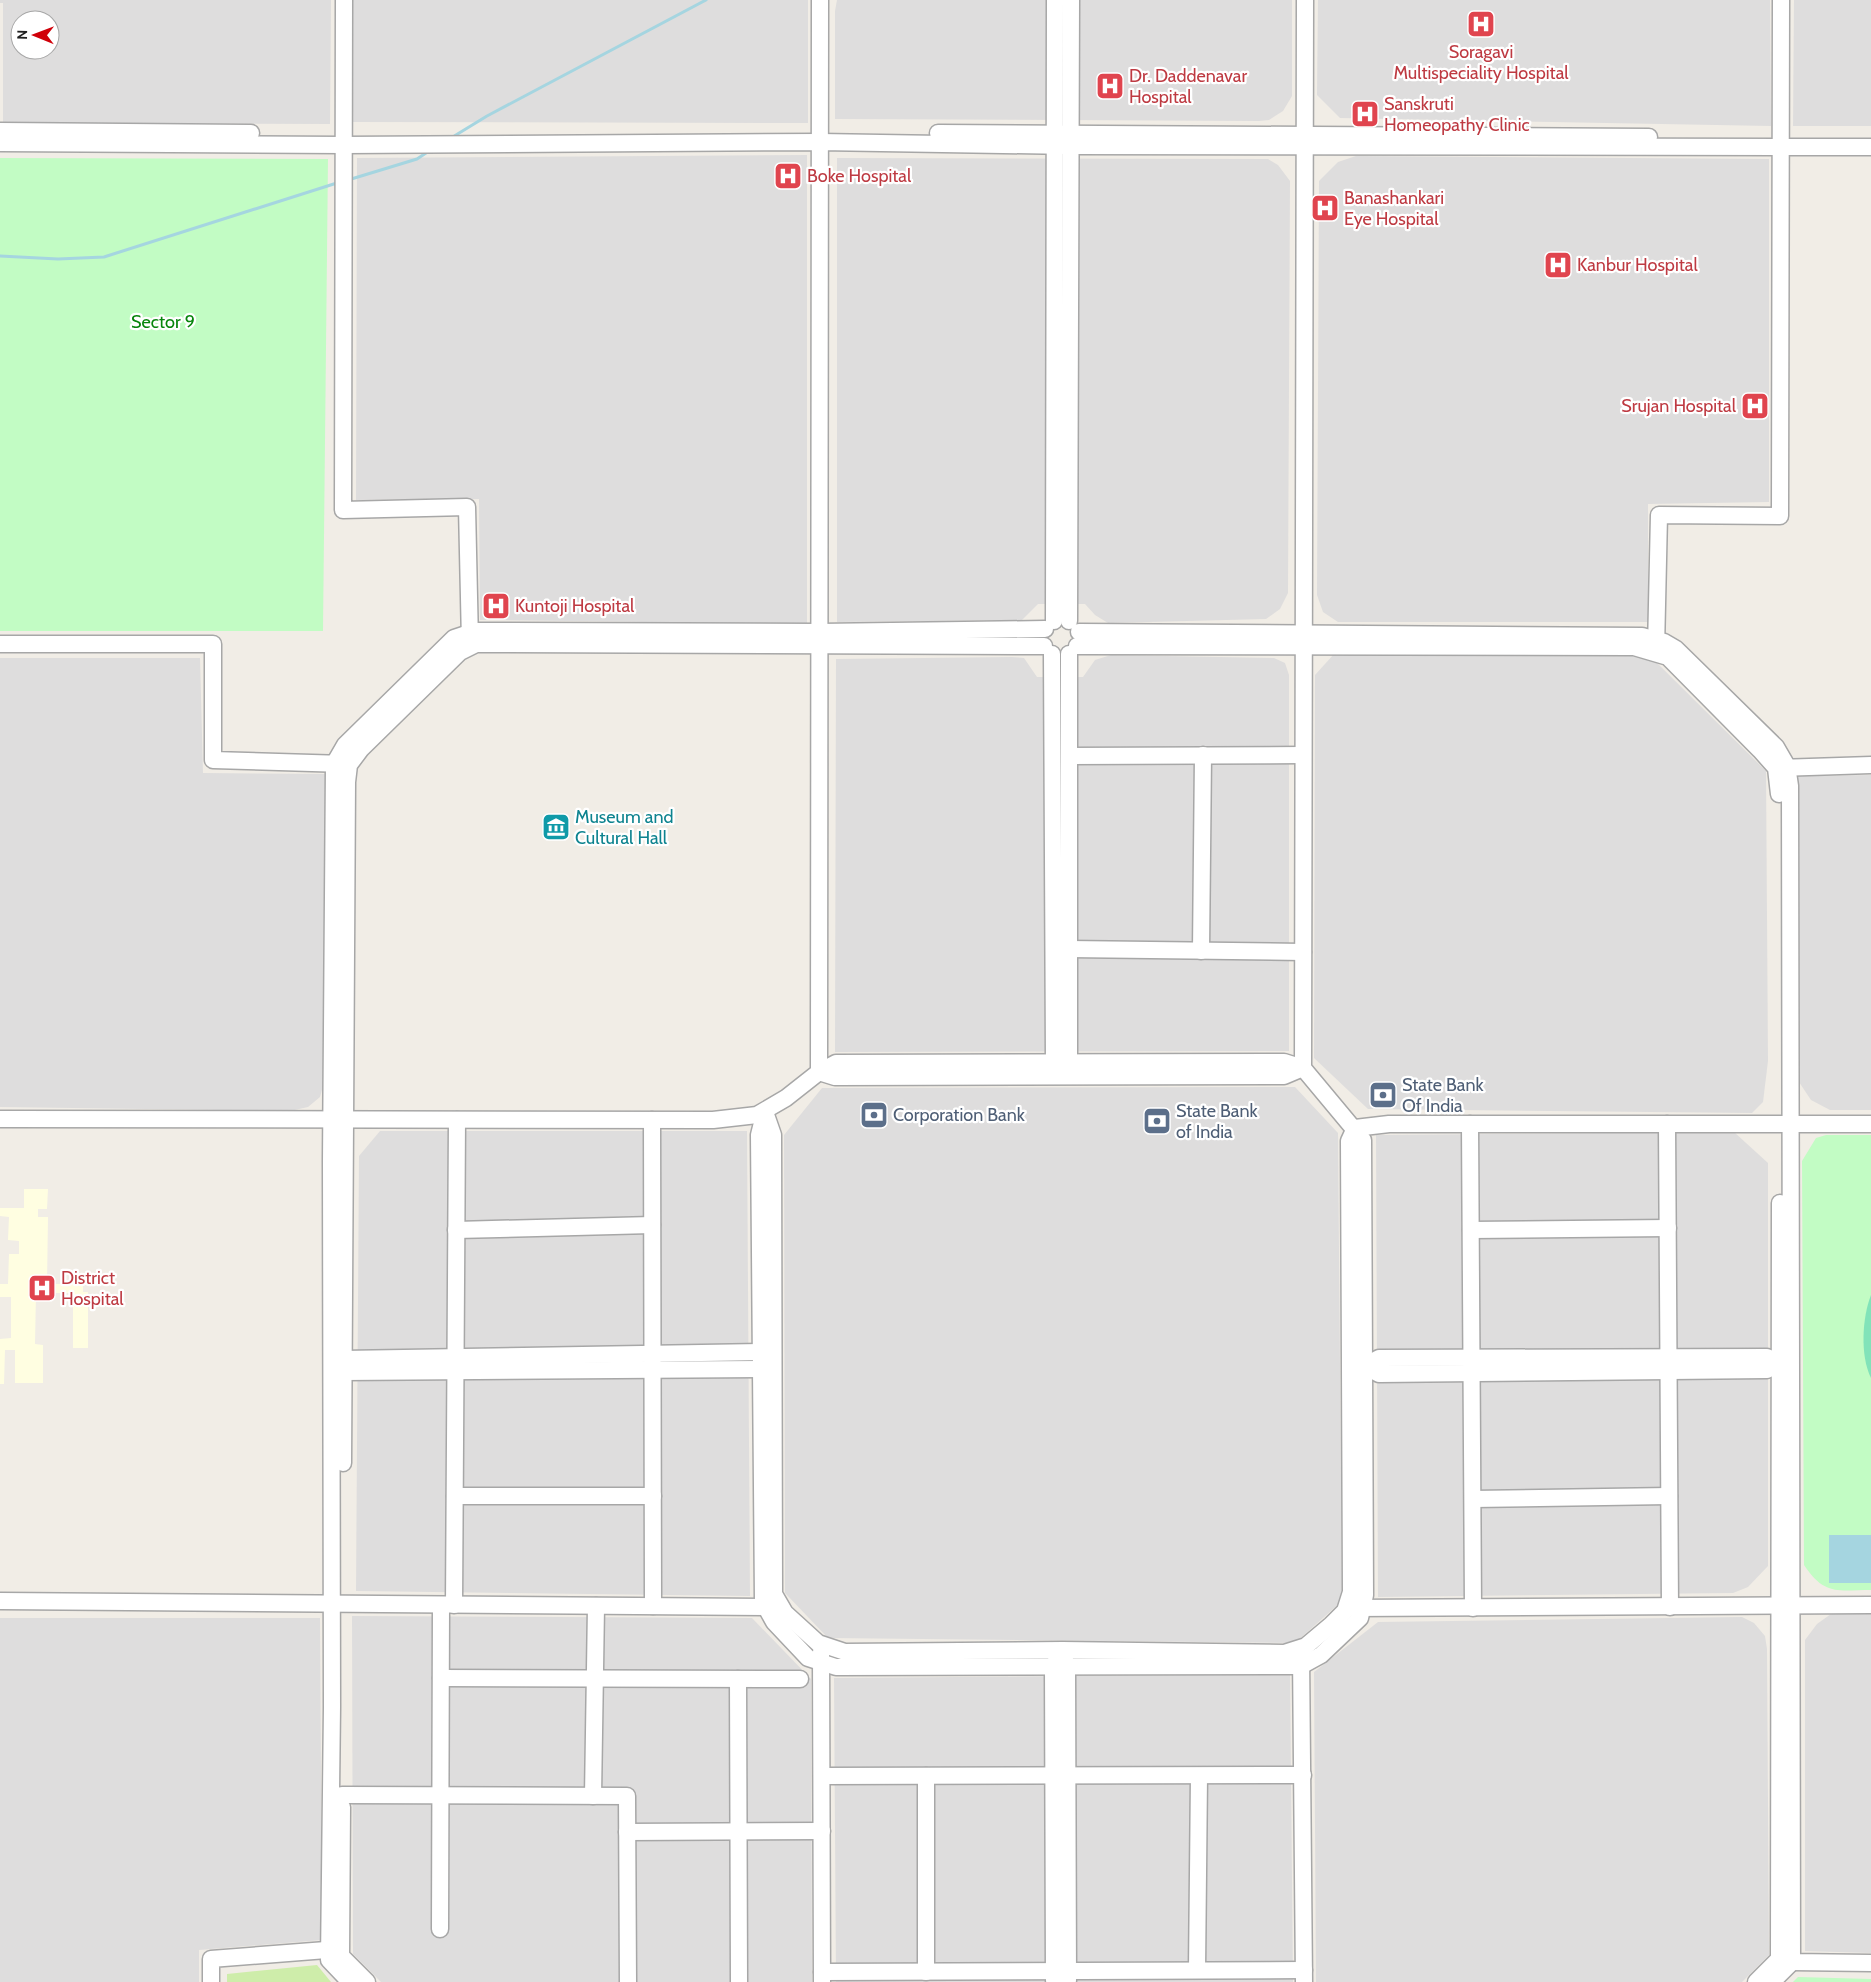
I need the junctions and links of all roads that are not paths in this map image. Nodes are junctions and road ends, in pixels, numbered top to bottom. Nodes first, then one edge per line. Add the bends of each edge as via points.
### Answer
1 (344, 0) edge
2 (820, 0) edge
3 (1055, 0) edge
4 (1071, 0) edge
5 (1304, 0) edge
6 (1781, 0) edge
7 (0, 131) edge
8 (820, 137) junction
9 (1871, 137) edge
10 (466, 139) junction
11 (344, 140) junction
12 (1063, 140) junction
13 (1304, 141) junction
14 (1781, 142) junction
15 (0, 143) edge
16 (1871, 148) edge
17 (1065, 634) junction
18 (820, 638) junction
19 (470, 640) junction
20 (1304, 640) junction
21 (0, 644) edge
22 (1656, 646) junction
23 (1048, 650) junction
24 (1304, 754) junction
25 (1203, 755) junction
26 (1069, 756) junction
27 (342, 764) junction
28 (1871, 766) edge
29 (1782, 767) junction
30 (1069, 949) junction
31 (1201, 951) junction
32 (1303, 952) junction
33 (1062, 1067) junction
34 (1303, 1068) junction
35 (819, 1072) junction
36 (765, 1111) junction
37 (0, 1120) edge
38 (457, 1120) junction
39 (652, 1120) junction
40 (338, 1121) junction
41 (1470, 1124) junction
42 (1668, 1124) junction
43 (1785, 1124) junction
44 (1871, 1124) edge
45 (1355, 1128) junction
46 (652, 1225) junction
47 (1668, 1228) junction
48 (456, 1230) junction
49 (1471, 1230) junction
50 (761, 1352) junction
51 (653, 1361) junction
52 (1780, 1363) junction
53 (455, 1364) junction
54 (1669, 1364) junction
55 (339, 1365) junction
56 (1364, 1366) junction
57 (1472, 1366) junction
58 (761, 1369) junction
59 (455, 1496) junction
60 (653, 1496) junction
61 (1669, 1496) junction
62 (1473, 1498) junction
63 (0, 1601) edge
64 (337, 1605) junction
65 (448, 1605) junction
66 (772, 1605) junction
67 (1871, 1605) edge
68 (596, 1606) junction
69 (653, 1606) junction
70 (1786, 1606) junction
71 (1670, 1607) junction
72 (1354, 1608) junction
73 (1473, 1608) junction
74 (821, 1644) junction
75 (1301, 1648) junction
76 (1062, 1650) junction
77 (821, 1662) junction
78 (1060, 1666) junction
79 (1301, 1666) junction
80 (441, 1678) junction
81 (595, 1678) junction
82 (738, 1678) junction
83 (800, 1679) dead end
84 (822, 1776) junction
85 (926, 1776) junction
86 (1060, 1776) junction
87 (1199, 1776) junction
88 (1303, 1776) junction
89 (342, 1795) junction
90 (440, 1795) junction
91 (593, 1796) junction
92 (739, 1831) junction
93 (822, 1831) junction
94 (627, 1832) junction
95 (440, 1929) dead end
96 (335, 1949) junction
97 (1785, 1960) junction
98 (1871, 1963) edge
99 (1197, 1970) junction
100 (926, 1972) junction
101 (1061, 1976) edge
102 (1304, 1976) edge
103 (822, 1977) edge
104 (211, 1982) edge
105 (350, 1982) edge
106 (367, 1982) edge
107 (628, 1982) edge
108 (739, 1982) edge
109 (1756, 1982) edge
110 (1772, 1982) edge

1 - 11 street
2 - 8 street
3 - 12 street
4 - 12 street
5 - 13 street
6 - 14 street
7 - 11 street
8 - 10 street
8 - 12 street
8 - 18 street
9 - 14 street
10 - 11 street via 415,145
10 - 11 street via 435,134
11 - 15 street
11 - 19 street via 342,510 467,507
12 - 13 street
12 - 17 street
13 - 14 street
13 - 20 street
14 - 16 street
14 - 22 street via 1780,516 1659,515
17 - 18 street
17 - 20 street
17 - 23 street via 1060,656
17 - 23 street via 1042,636
17 - 26 street
18 - 19 street via 476,644
18 - 23 street
18 - 35 street
19 - 27 street
20 - 22 street via 1642,636
20 - 24 street
21 - 27 street via 213,644 213,760
22 - 29 street via 1676,649 1776,747
23 - 33 street
24 - 25 street
24 - 32 street
25 - 26 street
25 - 31 street
26 - 30 street
27 - 40 street via 347,782
28 - 29 street
29 - 43 street via 1790,786
30 - 31 street
30 - 33 street
31 - 32 street
32 - 34 street
33 - 34 street via 1284,1062
33 - 35 street via 835,1077
34 - 45 street
35 - 36 street
36 - 39 street via 757,1115 713,1120
36 - 50 street via 760,1135
36 - 66 street via 773,1135
37 - 40 street
38 - 39 street
38 - 40 street
38 - 48 street
39 - 46 street
40 - 55 street
41 - 42 street
41 - 45 street via 1389,1124
41 - 49 street
42 - 43 street
42 - 47 street
43 - 44 street
43 - 52 street
43 - 70 street
45 - 56 street via 1363,1140
45 - 72 street via 1349,1140 1351,1592
46 - 48 street
46 - 51 street
47 - 49 street
47 - 54 street
48 - 53 street
49 - 57 street
50 - 51 street
50 - 58 street
51 - 53 street
51 - 58 street
51 - 60 street
52 - 54 street via 1767,1357
52 - 70 street
53 - 55 street
53 - 59 street
54 - 57 street
54 - 61 street
55 - 64 street
56 - 57 street via 1378,1358
56 - 72 street via 1365,1595
57 - 62 street
58 - 66 street via 763,1602
59 - 60 street
59 - 65 street
60 - 69 street
61 - 62 street
61 - 71 street
62 - 73 street
63 - 64 street
64 - 65 street
64 - 89 street
64 - 96 street
65 - 68 street
65 - 80 street
66 - 69 street
66 - 74 street
66 - 77 street via 774,1622 808,1658
67 - 70 street
68 - 69 street
68 - 81 street
70 - 71 street
70 - 97 street
71 - 73 street
72 - 73 street
72 - 75 street
72 - 79 street via 1360,1618 1321,1655
74 - 76 street via 845,1652
74 - 77 street
75 - 76 street via 1284,1652
75 - 79 street
76 - 78 street
77 - 78 street via 836,1667
77 - 84 street
78 - 79 street
78 - 86 street
79 - 88 street
80 - 81 street
80 - 90 street
81 - 82 street
81 - 91 street
82 - 83 street
82 - 92 street
84 - 85 street
84 - 93 street
85 - 86 street
85 - 100 street
86 - 87 street
86 - 101 street
87 - 88 street
87 - 99 street
88 - 102 street
89 - 90 street
89 - 96 street
90 - 91 street
90 - 95 street
91 - 94 street via 627,1796
92 - 93 street
92 - 94 street
92 - 108 street
93 - 103 street
94 - 107 street
96 - 104 street via 211,1959
96 - 105 street via 329,1960
96 - 106 street
97 - 98 street
97 - 109 street
97 - 110 street
99 - 101 street
99 - 102 street
100 - 101 street
100 - 103 street

